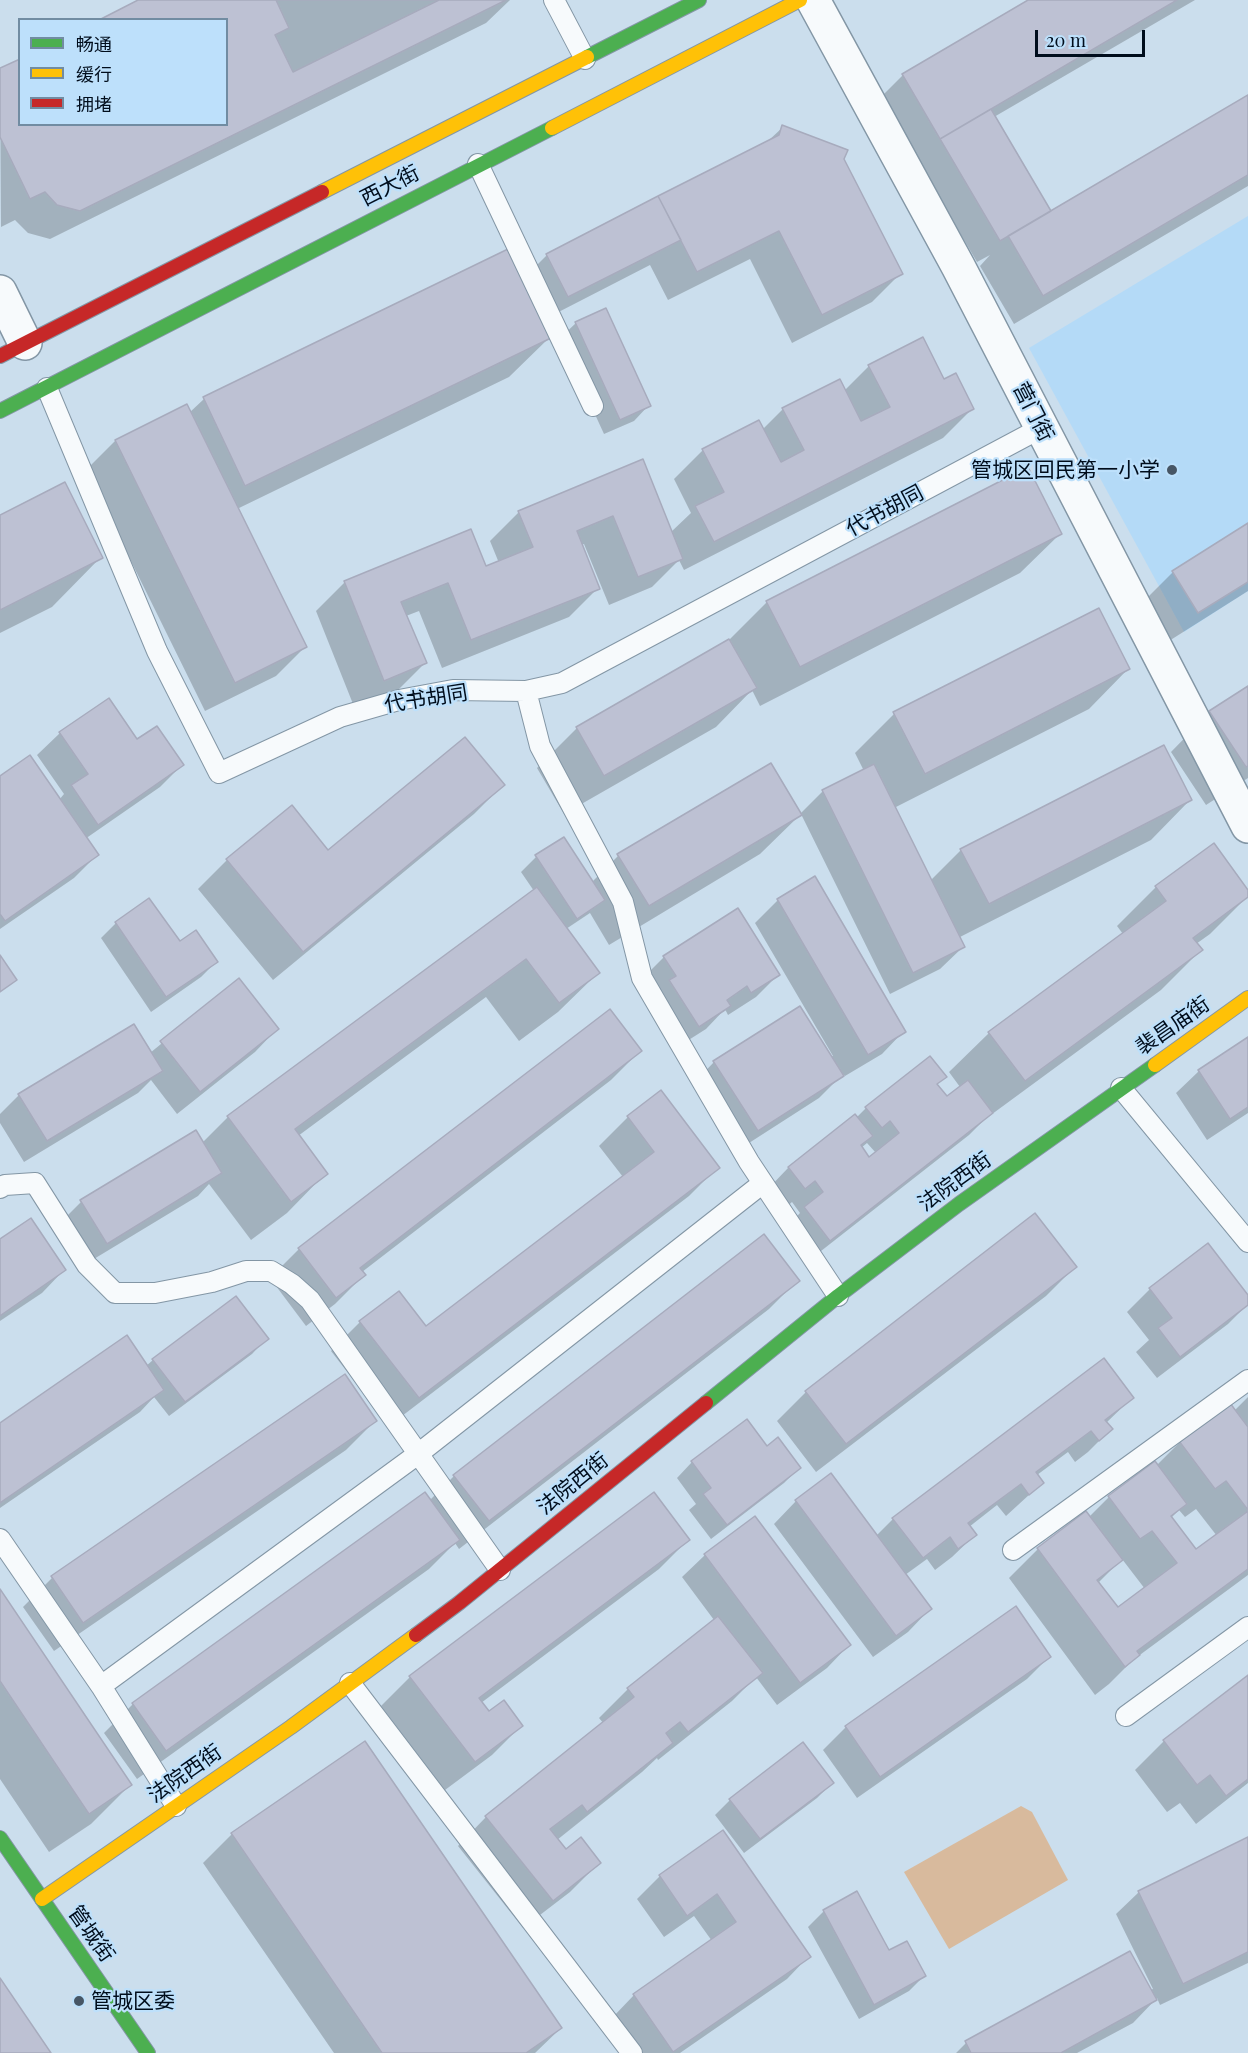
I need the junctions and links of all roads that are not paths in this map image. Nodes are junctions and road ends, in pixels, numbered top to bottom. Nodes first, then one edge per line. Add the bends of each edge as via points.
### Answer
1 (554, 0) edge
2 (699, 0) edge
3 (800, 0) edge
4 (813, 0) edge
5 (585, 59) junction
6 (478, 164) junction
7 (0, 292) edge
8 (13, 350) edge
9 (47, 388) junction
10 (593, 406) dead end
11 (0, 411) edge
12 (1041, 428) junction
13 (526, 691) junction
14 (1248, 826) edge
15 (1248, 998) edge
16 (1121, 1088) junction
17 (763, 1183) junction
18 (0, 1188) edge
19 (1248, 1242) edge
20 (838, 1296) junction
21 (1248, 1380) edge
22 (418, 1454) junction
23 (0, 1539) edge
24 (1013, 1550) dead end
25 (500, 1570) junction
26 (1248, 1627) edge
27 (350, 1683) junction
28 (101, 1686) junction
29 (1126, 1716) dead end
30 (176, 1806) junction
31 (0, 1838) edge
32 (42, 1899) junction
33 (148, 2053) edge
34 (632, 2053) edge

1 - 5 lane
2 - 5 street, 西大街
3 - 6 street, 西大街
4 - 12 street, 营门街
5 - 8 street, 西大街
6 - 9 street, 西大街
6 - 10 lane
7 - 8 street
9 - 11 street, 西大街
9 - 13 lane, 代书胡同 via 157,651 219,773 340,717 399,700 453,690
12 - 13 lane, 代书胡同 via 562,683
12 - 14 street, 营门街
13 - 17 lane via 540,746 623,902 642,978
15 - 16 street, 裴昌庙街
16 - 19 lane
16 - 20 street, 法院西街
17 - 20 lane
17 - 22 lane
18 - 22 lane via 35,1183 87,1265 115,1293 155,1293 246,1271 271,1271 292,1284 310,1300
20 - 25 street, 法院西街
21 - 24 lane
22 - 25 lane
22 - 28 lane
23 - 28 lane
25 - 27 street, 法院西街
26 - 29 lane
27 - 30 street, 法院西街
27 - 34 lane
28 - 30 lane
30 - 32 street, 法院西街
31 - 32 street, 管城街
32 - 33 street, 管城街

